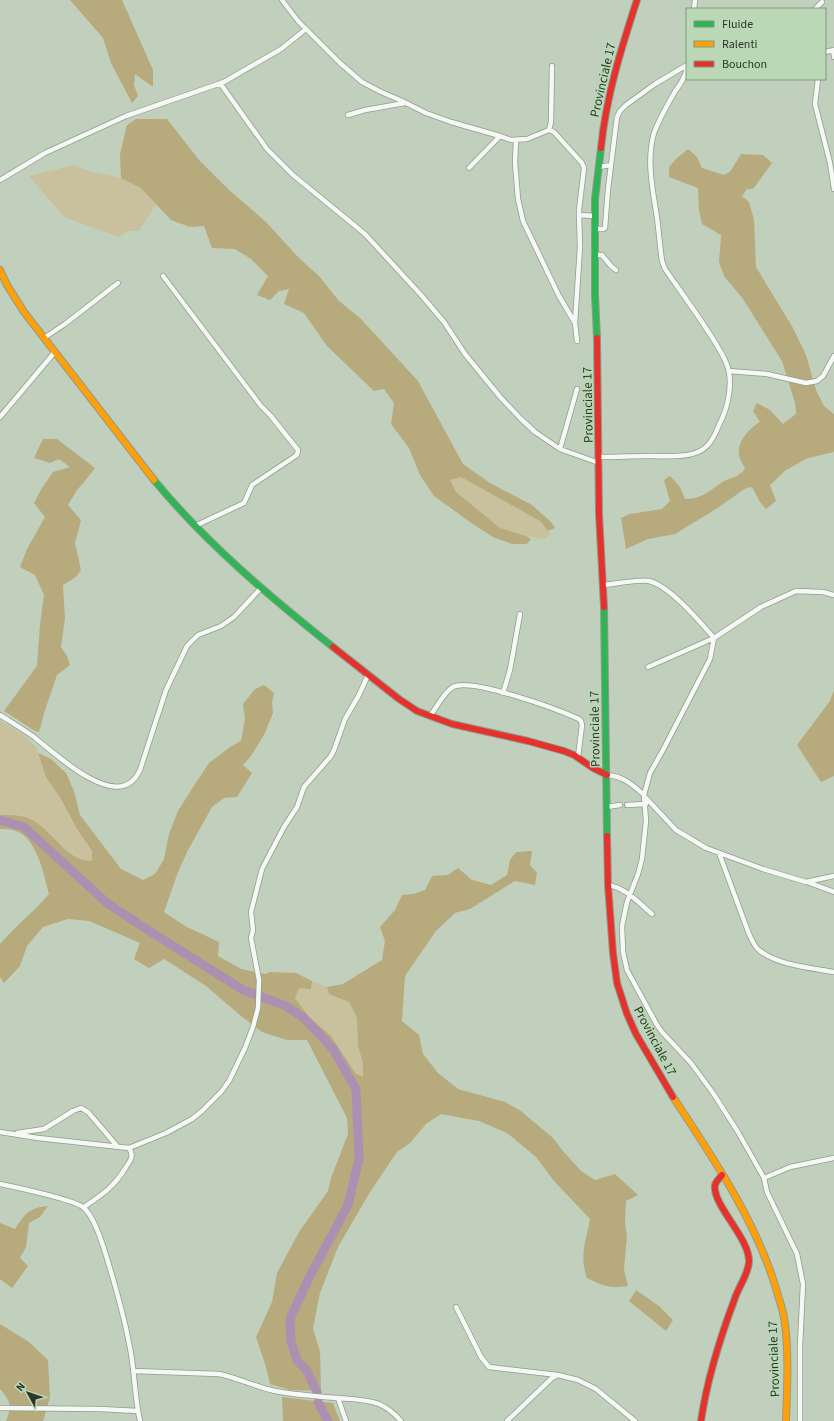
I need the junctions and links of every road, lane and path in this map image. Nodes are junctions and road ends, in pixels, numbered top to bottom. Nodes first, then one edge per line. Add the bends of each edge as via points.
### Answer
1 (282, 0) edge
2 (637, 0) edge
3 (822, 2) dead end
4 (816, 8) edge
5 (306, 29) junction
6 (834, 50) edge
7 (834, 57) edge
8 (552, 66) dead end
9 (686, 66) edge
10 (686, 73) edge
11 (818, 80) edge
12 (220, 84) junction
13 (405, 102) junction
14 (348, 115) dead end
15 (550, 130) junction
16 (500, 136) junction
17 (516, 140) junction
18 (611, 165) junction
19 (598, 167) junction
20 (469, 168) dead end
21 (0, 180) edge
22 (834, 189) edge
23 (579, 215) junction
24 (595, 216) junction
25 (594, 229) junction
26 (594, 255) junction
27 (0, 270) edge
28 (616, 270) dead end
29 (163, 276) dead end
30 (118, 282) dead end
31 (575, 323) junction
32 (44, 338) junction
33 (577, 341) dead end
34 (54, 353) junction
35 (834, 356) edge
36 (729, 371) junction
37 (577, 389) dead end
38 (0, 417) edge
39 (560, 449) junction
40 (600, 460) junction
41 (196, 526) junction
42 (603, 585) junction
43 (262, 588) junction
44 (834, 595) edge
45 (520, 614) dead end
46 (714, 638) junction
47 (648, 667) dead end
48 (368, 675) junction
49 (503, 693) junction
50 (0, 715) edge
51 (430, 716) junction
52 (578, 756) junction
53 (607, 775) junction
54 (645, 797) junction
55 (646, 804) junction
56 (620, 805) dead end
57 (627, 805) dead end
58 (607, 807) junction
59 (719, 853) junction
60 (834, 876) edge
61 (806, 882) junction
62 (608, 885) junction
63 (834, 892) edge
64 (629, 894) junction
65 (652, 914) dead end
66 (834, 972) edge
67 (0, 1132) edge
68 (14, 1134) junction
69 (117, 1146) junction
70 (129, 1148) junction
71 (834, 1158) edge
72 (722, 1175) junction
73 (764, 1178) junction
74 (0, 1184) edge
75 (84, 1207) junction
76 (456, 1307) dead end
77 (134, 1371) junction
78 (558, 1375) junction
79 (338, 1398) junction
80 (0, 1408) edge
81 (138, 1411) junction
82 (140, 1421) edge
83 (346, 1421) edge
84 (401, 1421) edge
85 (507, 1421) edge
86 (635, 1421) edge
87 (701, 1421) edge
88 (786, 1421) edge
89 (800, 1421) edge

1 - 5 street
2 - 19 main road, Provinciale 17 via 617,62
3 - 4 street
5 - 12 street via 281,49
5 - 13 street via 362,82
6 - 7 street
8 - 15 street
9 - 18 street via 655,84 620,111
10 - 36 street via 658,126 651,147 650,165 660,250 665,269 703,322 724,356
11 - 22 street via 815,104
12 - 21 street via 126,116 45,154
12 - 39 street via 267,149 293,175 365,234 444,322 465,354 501,398 535,432
13 - 14 street
13 - 16 street via 451,122
15 - 17 street via 527,139
15 - 23 street via 558,135 584,168
16 - 17 street
16 - 20 street
17 - 31 street via 518,199 523,221
18 - 19 street
18 - 25 street via 605,228
19 - 24 main road, Provinciale 17
23 - 24 street
23 - 31 street via 580,247
24 - 25 main road, Provinciale 17
25 - 26 main road, Provinciale 17
26 - 28 street via 602,255
26 - 40 main road, Provinciale 17
27 - 32 main road via 13,297
29 - 41 street via 261,406 298,450 297,455 252,485 244,503
30 - 32 street
31 - 33 street
32 - 34 main road
34 - 38 street
34 - 41 main road via 166,494
35 - 36 street via 823,376 806,382 768,374
36 - 40 street via 730,384 722,419 708,445 700,451 670,456
37 - 39 street
39 - 40 street
40 - 42 main road, Provinciale 17 via 599,514
41 - 43 main road
42 - 46 street via 651,582 677,598
42 - 53 main road, Provinciale 17
43 - 48 main road
43 - 50 street via 234,617 221,626 198,635 187,646 166,690 140,770 135,779 128,784 102,784 90,778
44 - 46 street via 796,591 761,607
45 - 49 street via 510,670
46 - 47 street
46 - 54 street via 710,659 650,773
48 - 51 main road via 399,699
48 - 70 street via 345,719 331,756 304,787 297,807 262,869 251,912 251,938 259,980 258,1008 253,1027 235,1068 221,1092 192,1119
49 - 51 street via 477,686 458,685 449,690
49 - 52 street via 559,710 582,721
51 - 52 main road via 550,746
52 - 53 main road via 588,765
53 - 54 street via 615,775 625,780
53 - 58 main road, Provinciale 17
54 - 55 street
54 - 59 street via 676,830
55 - 57 street
55 - 64 street via 642,859
56 - 58 street
58 - 62 main road, Provinciale 17
59 - 61 street
59 - 66 street via 754,945 767,956 783,962
60 - 61 street
61 - 63 street
62 - 64 street via 616,886
62 - 72 main road, Provinciale 17 via 616,979 627,1014 655,1067
64 - 65 street
64 - 73 street via 622,926 627,970 662,1032 714,1093
67 - 68 street
68 - 69 street
68 - 69 street via 44,1129 81,1108 88,1112
69 - 70 street
70 - 75 street via 132,1157 118,1180
71 - 73 street via 790,1167
72 - 87 main road via 716,1183 719,1200 747,1249 749,1260 706,1389
72 - 88 main road, Provinciale 17 via 758,1239 775,1280 786,1341
73 - 89 street via 767,1192 797,1254 803,1284
74 - 75 street
75 - 77 street via 100,1238 107,1260 128,1336
76 - 78 street via 481,1357 489,1367
77 - 79 street via 219,1374 274,1390
77 - 81 street
78 - 85 street
78 - 86 street via 578,1380 596,1389
79 - 83 street
79 - 84 street via 380,1405 393,1412
80 - 81 street via 100,1408
81 - 82 street

